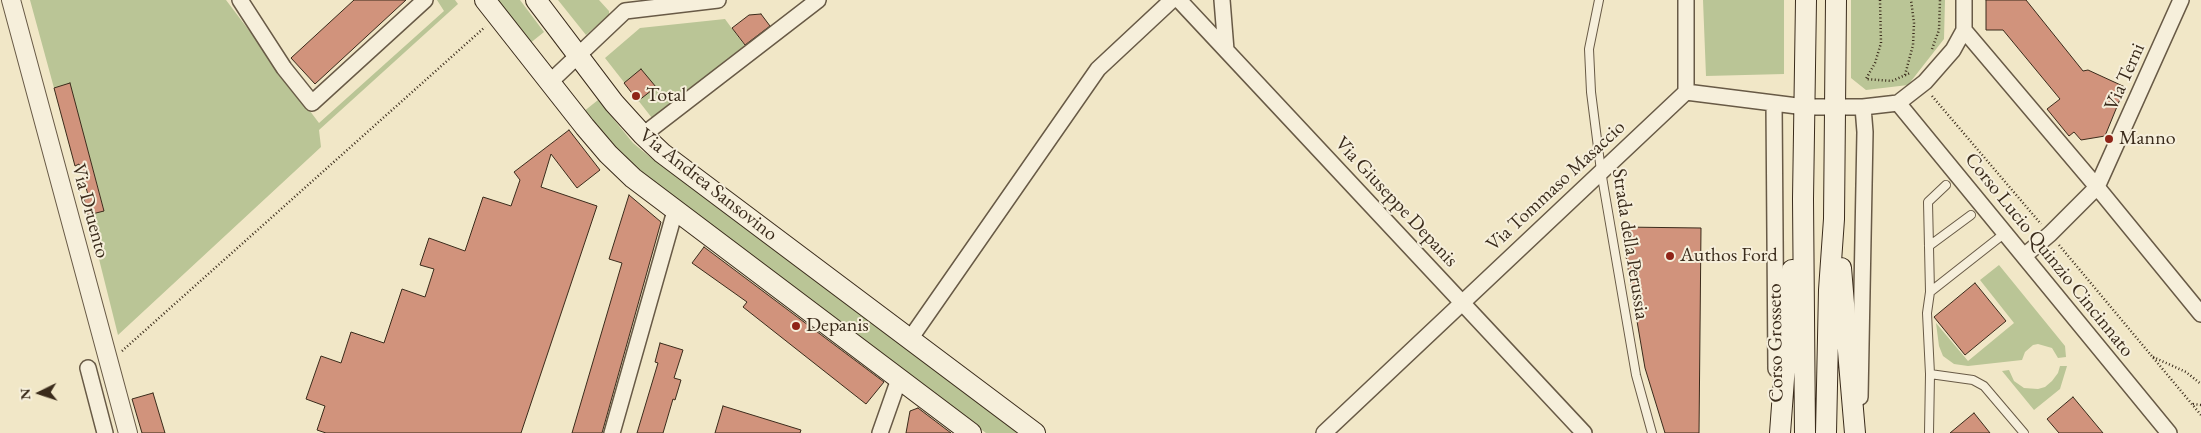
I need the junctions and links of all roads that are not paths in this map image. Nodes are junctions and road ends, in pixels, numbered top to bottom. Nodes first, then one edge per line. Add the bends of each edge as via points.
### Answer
1 (11, 0) edge
2 (240, 0) edge
3 (425, 0) edge
4 (485, 0) edge
5 (536, 0) edge
6 (718, 0) edge
7 (818, 0) edge
8 (1172, 0) edge
9 (1179, 0) edge
10 (1222, 0) edge
11 (1600, 0) edge
12 (1686, 0) edge
13 (1806, 0) edge
14 (1836, 0) edge
15 (1964, 0) edge
16 (2181, 0) edge
17 (620, 5) edge
18 (1964, 30) junction
19 (1226, 50) junction
20 (578, 57) junction
21 (550, 82) junction
22 (1686, 92) junction
23 (1774, 103) junction
24 (1898, 103) junction
25 (1805, 107) junction
26 (1863, 107) junction
27 (1835, 108) junction
28 (643, 135) junction
29 (1601, 171) junction
30 (1946, 185) dead end
31 (2097, 187) junction
32 (1803, 199) junction
33 (675, 211) junction
34 (1971, 215) dead end
35 (1834, 219) junction
36 (2005, 233) junction
37 (1929, 246) junction
38 (2024, 256) junction
39 (1930, 292) junction
40 (1462, 302) junction
41 (2201, 314) edge
42 (910, 339) junction
43 (88, 368) dead end
44 (1930, 374) junction
45 (899, 379) junction
46 (105, 433) edge
47 (128, 433) edge
48 (612, 433) edge
49 (880, 433) edge
50 (972, 433) edge
51 (1035, 433) edge
52 (1324, 433) edge
53 (1584, 433) edge
54 (1652, 433) edge
55 (1779, 433) edge
56 (1805, 433) edge
57 (1826, 433) edge
58 (1854, 433) edge
59 (1859, 433) edge
60 (1929, 433) edge
61 (2024, 433) edge
62 (2169, 433) edge

1 - 47 street, Via Druento
2 - 3 street via 284,68 312,103
4 - 21 main road, Via Andrea Sansovino
5 - 20 main road, Via Andrea Sansovino
6 - 17 street
7 - 28 street
8 - 42 street via 1098,69
9 - 19 street, Via Giuseppe Depanis
10 - 19 street
11 - 29 lane, Strada della Perussia via 1589,49
12 - 22 street
13 - 25 main road, Corso Grosseto
14 - 27 main road
15 - 18 street
16 - 31 street, Via Terni
17 - 20 street
18 - 24 street via 1948,58
18 - 31 street
19 - 40 street, Via Giuseppe Depanis
20 - 21 street
20 - 28 main road, Via Andrea Sansovino
21 - 33 main road, Via Andrea Sansovino via 617,163
22 - 23 street
22 - 29 street, Via Tommaso Masaccio
23 - 25 street
23 - 55 street, Corso Grosseto
24 - 26 street
24 - 36 street, Corso Lucio Quinzio Cincinnato
25 - 27 street
25 - 32 main road, Corso Grosseto
26 - 27 street
26 - 59 street
27 - 35 main road
28 - 42 main road, Via Andrea Sansovino via 668,158
29 - 40 street, Via Tommaso Masaccio
29 - 54 lane, Strada della Perussia via 1636,375
30 - 37 lane via 1928,202
31 - 38 street, Via Terni
31 - 41 street
32 - 55 main road, Corso Grosseto via 1794,239
32 - 56 main road, Corso Grosseto
33 - 45 main road, Via Andrea Sansovino
33 - 48 street, Via Andrea Sansovino
34 - 37 lane
35 - 57 main road
35 - 58 main road
36 - 38 street, Corso Lucio Quinzio Cincinnato
36 - 39 lane
37 - 39 lane
38 - 62 street, Corso Lucio Quinzio Cincinnato
39 - 44 lane via 1927,313
40 - 52 street, Via Tommaso Masaccio
40 - 53 street, Via Giuseppe Depanis
42 - 51 main road, Via Andrea Sansovino
43 - 46 street
44 - 60 lane
44 - 61 lane via 1973,380 1984,386
45 - 49 street
45 - 50 main road, Via Andrea Sansovino

